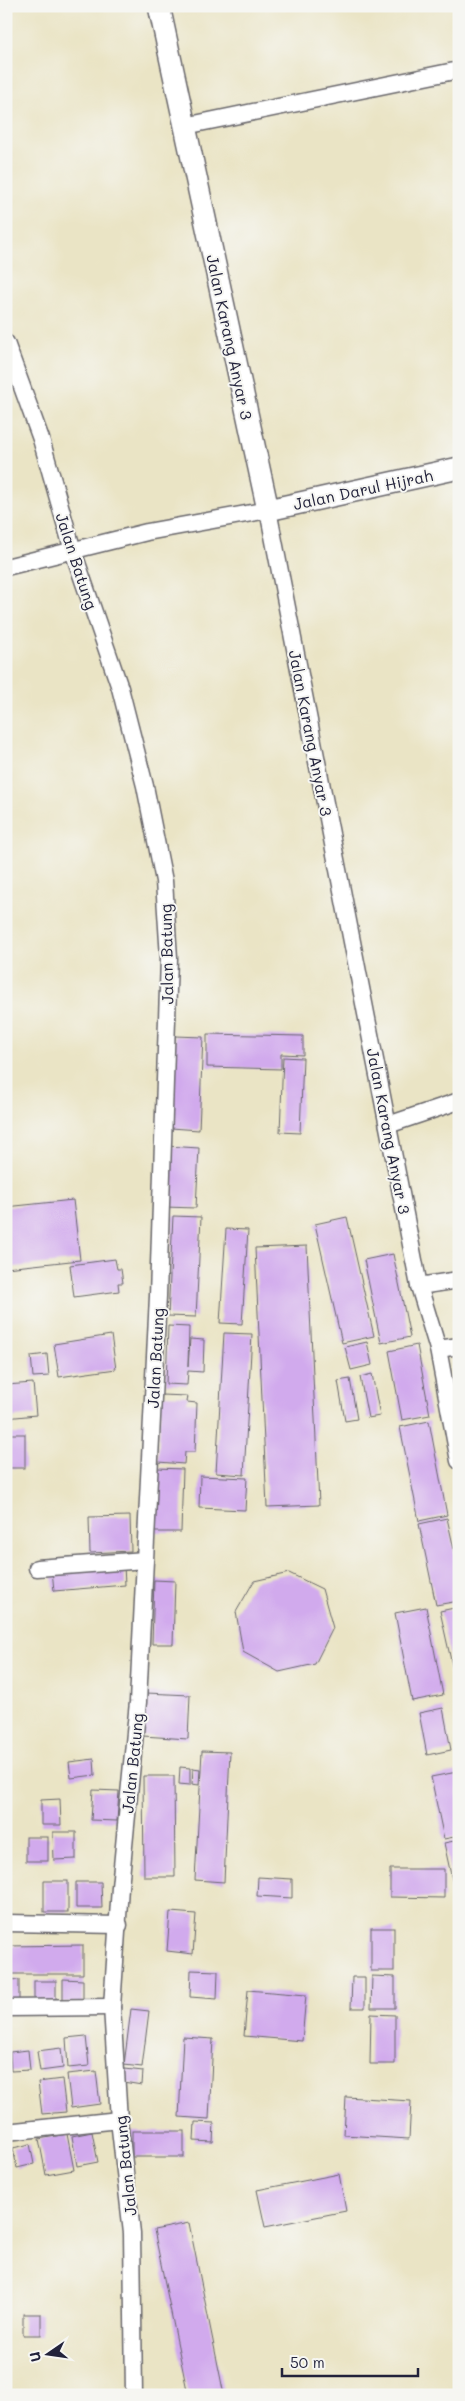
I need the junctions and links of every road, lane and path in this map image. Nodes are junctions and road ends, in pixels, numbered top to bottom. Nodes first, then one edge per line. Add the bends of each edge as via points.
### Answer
1 (159, 6) edge
2 (459, 70) edge
3 (185, 126) junction
4 (6, 343) edge
5 (459, 468) edge
6 (268, 510) junction
7 (73, 551) junction
8 (6, 567) edge
9 (459, 1101) edge
10 (388, 1126) junction
11 (459, 1280) edge
12 (419, 1286) junction
13 (459, 1346) edge
14 (438, 1349) junction
15 (459, 1461) edge
16 (145, 1560) junction
17 (37, 1568) dead end
18 (6, 1923) edge
19 (119, 1925) junction
20 (112, 2007) junction
21 (6, 2008) edge
22 (119, 2120) junction
23 (6, 2132) edge
24 (134, 2395) edge

1 - 3 street, Jalan Karang Anyar 3
2 - 3 street
3 - 6 street, Jalan Karang Anyar 3
4 - 7 street, Jalan Batung via 41,440
5 - 6 street, Jalan Darul Hijrah
6 - 7 street via 148,532
6 - 10 street, Jalan Karang Anyar 3
7 - 8 street
7 - 16 street, Jalan Batung via 120,688 145,786 164,881 170,958
9 - 10 street
10 - 12 street, Jalan Karang Anyar 3
11 - 12 street
12 - 14 street, Jalan Karang Anyar 3
13 - 14 street
14 - 15 street, Jalan Karang Anyar 3
16 - 17 street
16 - 19 street, Jalan Batung via 138,1702
18 - 19 street
19 - 20 street, Jalan Batung
20 - 21 street
20 - 22 street, Jalan Batung
22 - 23 street
22 - 24 street, Jalan Batung via 132,2233

